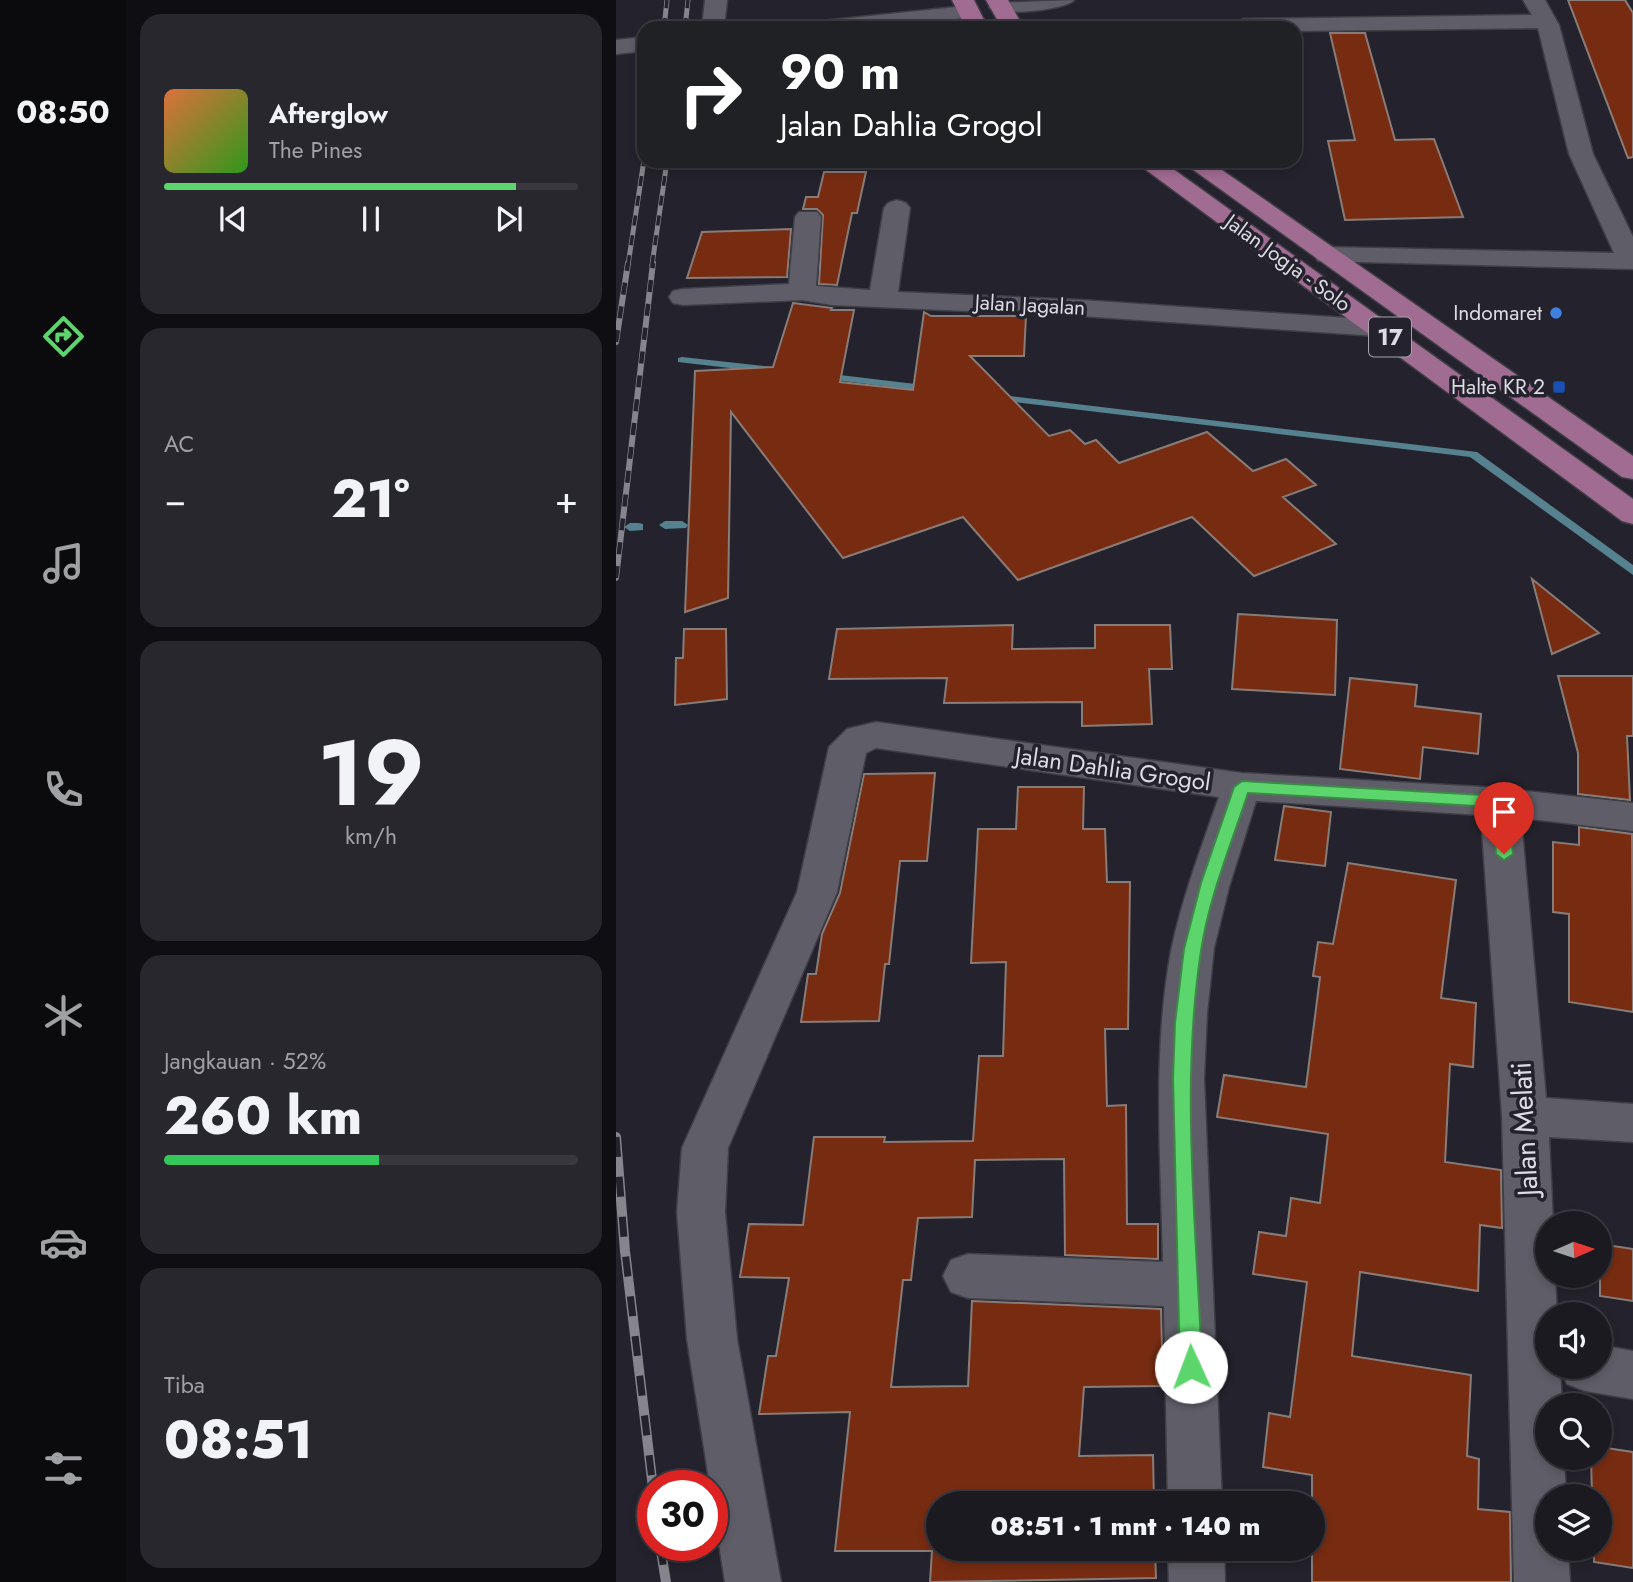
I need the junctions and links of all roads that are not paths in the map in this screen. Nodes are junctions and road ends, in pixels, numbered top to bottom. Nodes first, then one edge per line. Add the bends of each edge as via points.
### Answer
1 (716, 0) edge
2 (1063, 0) edge
3 (998, 3) edge
4 (1540, 10) edge
5 (1372, 11) edge
6 (969, 13) edge
7 (714, 21) edge
8 (885, 21) edge
9 (1009, 21) edge
10 (1280, 21) edge
11 (637, 45) edge
12 (616, 47) edge
13 (1156, 168) edge
14 (1203, 168) edge
15 (897, 208) dead end
16 (808, 217) dead end
17 (1327, 256) junction
18 (1632, 261) edge
19 (802, 292) junction
20 (683, 297) dead end
21 (883, 297) junction
22 (1377, 328) junction
23 (1633, 470) edge
24 (1633, 514) edge
25 (1242, 787) junction
26 (1500, 802) junction
27 (1633, 817) edge
28 (1525, 1116) junction
29 (1633, 1123) edge
30 (968, 1276) dead end
31 (1189, 1285) junction
32 (1536, 1302) edge
33 (1612, 1372) edge
34 (1633, 1376) edge
35 (1540, 1379) edge
36 (1195, 1491) edge
37 (1196, 1561) edge
38 (753, 1582) edge
39 (1197, 1582) edge
40 (1542, 1582) edge

1 - 7 street
2 - 3 street
3 - 9 highway
4 - 5 street
4 - 18 street via 1581,154
5 - 10 street
6 - 8 street
11 - 12 street
13 - 22 highway, Jalan Jogja - Solo / 17
14 - 17 highway, Jalan Jogja - Solo / 17
15 - 21 street
16 - 19 street
17 - 18 street
17 - 23 highway, Jalan Jogja - Solo / 17
19 - 20 street, Jalan Jagalan
19 - 21 street, Jalan Jagalan
21 - 22 street, Jalan Jagalan
22 - 24 highway, Jalan Jogja - Solo / 17
25 - 26 street, Jalan Dahlia Grogol
25 - 31 street via 1209,883 1193,949 1184,1023
25 - 38 street, Jalan Dahlia Grogol via 876,735 860,738 848,747 817,892 705,1148 701,1212 712,1339
26 - 27 street, Jalan Dahlia Grogol
26 - 28 street, Jalan Melati
28 - 29 street
28 - 32 street, Jalan Melati
30 - 31 street
31 - 36 street
33 - 34 street
35 - 40 street, Jalan Melati
37 - 39 street

